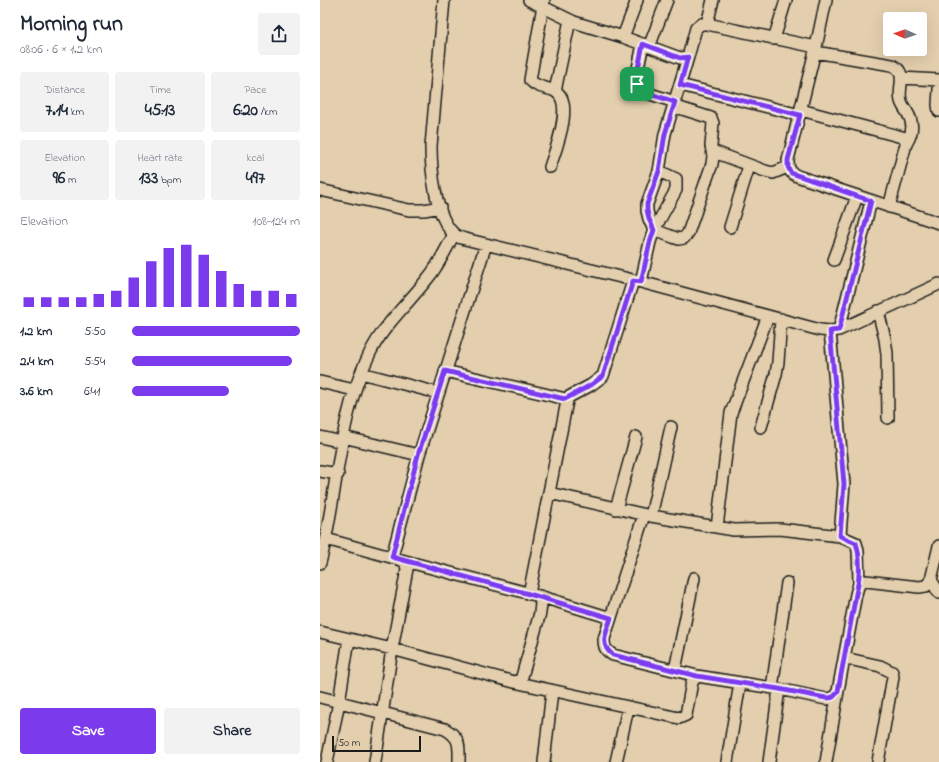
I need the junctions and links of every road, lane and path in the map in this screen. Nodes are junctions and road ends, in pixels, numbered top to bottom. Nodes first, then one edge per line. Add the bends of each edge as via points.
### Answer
1 (444, 0) edge
2 (529, 0) edge
3 (637, 0) edge
4 (667, 0) edge
5 (713, 0) edge
6 (786, 0) edge
7 (826, 0) edge
8 (544, 3) edge
9 (570, 20) junction
10 (707, 24) junction
11 (623, 37) junction
12 (774, 38) junction
13 (646, 45) junction
14 (815, 50) junction
15 (688, 57) junction
16 (901, 78) junction
17 (939, 80) edge
18 (680, 85) junction
19 (939, 89) edge
20 (555, 91) junction
21 (674, 104) junction
22 (939, 111) edge
23 (800, 113) junction
24 (906, 144) junction
25 (712, 151) junction
26 (749, 166) junction
27 (550, 167) dead end
28 (788, 167) junction
29 (659, 171) junction
30 (320, 190) edge
31 (857, 196) junction
32 (871, 201) junction
33 (440, 207) junction
34 (889, 207) junction
35 (939, 223) edge
36 (730, 227) dead end
37 (654, 230) junction
38 (454, 234) junction
39 (486, 244) junction
40 (834, 260) dead end
41 (637, 282) junction
42 (939, 284) edge
43 (878, 311) junction
44 (768, 316) junction
45 (782, 319) junction
46 (834, 331) junction
47 (445, 371) junction
48 (361, 373) junction
49 (320, 382) edge
50 (354, 390) junction
51 (438, 393) junction
52 (565, 399) junction
53 (888, 418) dead end
54 (761, 426) dead end
55 (670, 427) dead end
56 (320, 437) edge
57 (636, 437) dead end
58 (342, 440) junction
59 (418, 455) junction
60 (320, 471) edge
61 (338, 474) junction
62 (549, 492) junction
63 (616, 509) junction
64 (648, 516) junction
65 (717, 527) junction
66 (840, 536) junction
67 (324, 540) edge
68 (938, 553) edge
69 (392, 557) junction
70 (405, 561) junction
71 (320, 563) edge
72 (694, 578) dead end
73 (932, 580) junction
74 (787, 583) dead end
75 (859, 584) junction
76 (939, 593) edge
77 (534, 595) junction
78 (611, 618) junction
79 (320, 632) edge
80 (349, 639) junction
81 (392, 649) junction
82 (844, 658) junction
83 (675, 670) junction
84 (697, 676) junction
85 (514, 682) junction
86 (740, 683) junction
87 (776, 689) junction
88 (552, 691) junction
89 (838, 691) junction
90 (320, 697) edge
91 (339, 702) junction
92 (628, 708) junction
93 (383, 714) junction
94 (327, 762) edge
95 (375, 762) edge
96 (458, 762) edge
97 (544, 762) edge
98 (616, 762) edge
99 (726, 762) edge
100 (769, 762) edge
101 (826, 762) edge
102 (878, 762) edge

1 - 33 street via 431,146 433,183
2 - 8 street
3 - 11 street
4 - 13 street
5 - 10 street
6 - 12 street
7 - 14 street
8 - 9 street via 552,12
8 - 20 street via 530,80
9 - 11 street
9 - 20 street
10 - 12 street
10 - 15 street via 701,24 696,28
11 - 13 street
12 - 14 street
13 - 15 street via 680,58
13 - 21 street via 636,78 639,88
14 - 16 street via 892,65 898,68
14 - 23 street
15 - 18 street
16 - 17 street
16 - 24 street via 901,101 912,126
18 - 21 street
18 - 23 street
19 - 22 street
20 - 27 street via 561,96 564,114
21 - 25 street via 710,118 713,123
21 - 29 street via 665,134
23 - 24 street via 902,137
23 - 28 street
24 - 34 street
25 - 26 street
25 - 37 street via 710,171 688,233 679,239
26 - 28 street via 773,173
26 - 36 street
28 - 31 street via 791,173 797,176
29 - 37 street via 647,204
29 - 37 street via 676,179 677,185
30 - 33 street via 409,210
31 - 32 street
31 - 40 street
32 - 34 street
32 - 46 street
33 - 38 street via 446,223
34 - 35 street
37 - 41 street
38 - 39 street
38 - 48 street via 428,278 381,335
39 - 41 street
39 - 47 street
41 - 44 street
41 - 52 street via 603,376
42 - 43 street
43 - 46 street
43 - 53 street via 886,339
44 - 45 street
44 - 65 street via 731,413
45 - 46 street via 820,330
45 - 54 street via 777,368
46 - 66 street via 844,484
47 - 51 street
47 - 52 street
48 - 50 street
48 - 51 street
49 - 50 street
50 - 58 street
51 - 59 street
52 - 62 street via 567,404
55 - 64 street
56 - 58 street
57 - 63 street
58 - 59 street
58 - 61 street
59 - 69 street
60 - 61 street
61 - 67 street
62 - 63 street
62 - 77 street
63 - 64 street
64 - 65 street
64 - 78 street
65 - 66 street via 734,530 780,529
66 - 75 street via 856,543
67 - 69 street
67 - 71 street
68 - 73 street
69 - 70 street
70 - 77 street
70 - 81 street via 407,569
72 - 83 street
73 - 75 street via 926,586 919,587 866,581
73 - 76 street
74 - 87 street
75 - 82 street
77 - 78 street
77 - 85 street via 541,603 540,613 521,680
78 - 83 street via 604,638 607,651 613,655
79 - 80 street
80 - 81 street
80 - 91 street
81 - 85 street
81 - 93 street
82 - 89 street
82 - 102 street via 880,666 892,672
83 - 84 street
84 - 86 street
84 - 92 street via 692,682 686,715 679,718
85 - 88 street
86 - 87 street
86 - 99 street
87 - 89 street via 826,698 835,696
87 - 100 street
88 - 92 street
88 - 97 street
89 - 101 street
90 - 91 street
91 - 93 street
91 - 94 street
92 - 98 street
93 - 95 street
93 - 96 street via 445,729 453,734 458,741

